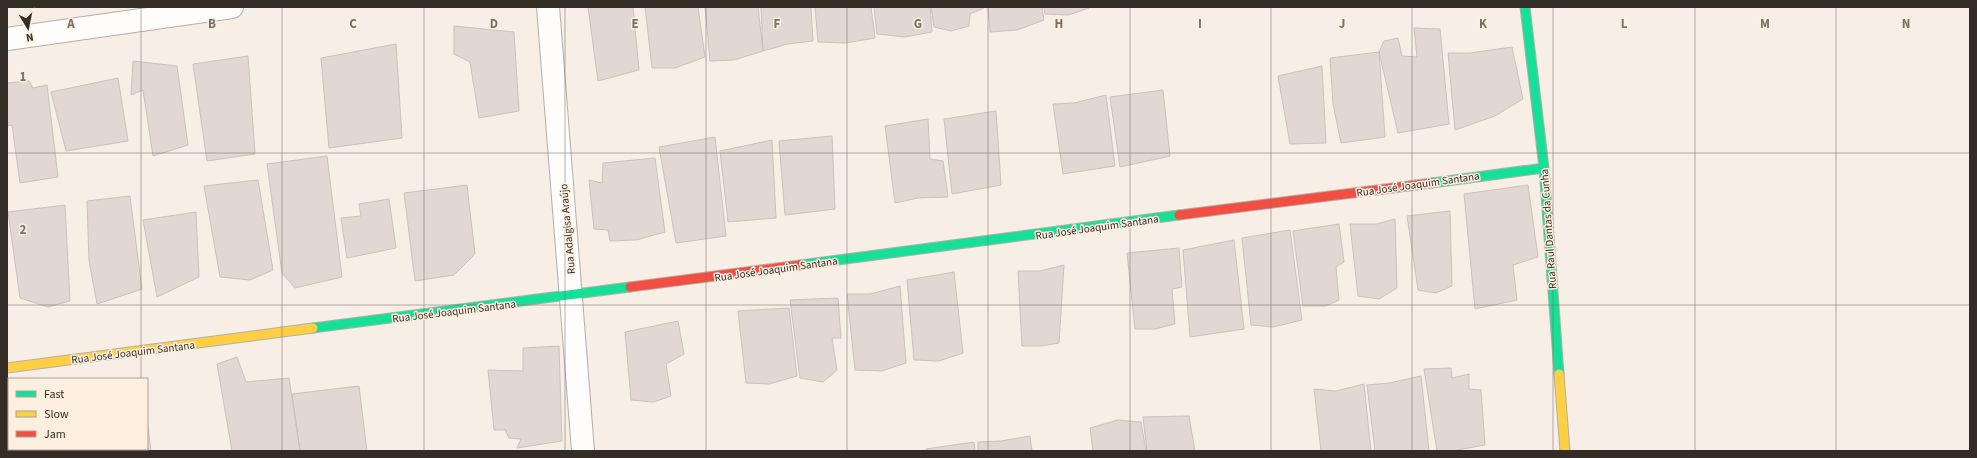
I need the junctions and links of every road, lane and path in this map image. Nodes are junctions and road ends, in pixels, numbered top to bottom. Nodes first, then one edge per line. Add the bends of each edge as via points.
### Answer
1 (232, 7) edge
2 (548, 7) edge
3 (1525, 7) edge
4 (7, 39) edge
5 (1544, 168) junction
6 (572, 296) junction
7 (7, 368) edge
8 (583, 451) edge
9 (1565, 451) edge

1 - 4 street
2 - 6 street, Rua Adalgisa Araújo
3 - 5 street, Rua Raul Dantas da Cunha
5 - 6 street, Rua José Joaquim Santana
5 - 9 street, Rua Raul Dantas da Cunha
6 - 7 street, Rua José Joaquim Santana
6 - 8 street, Rua Adalgisa Araújo

